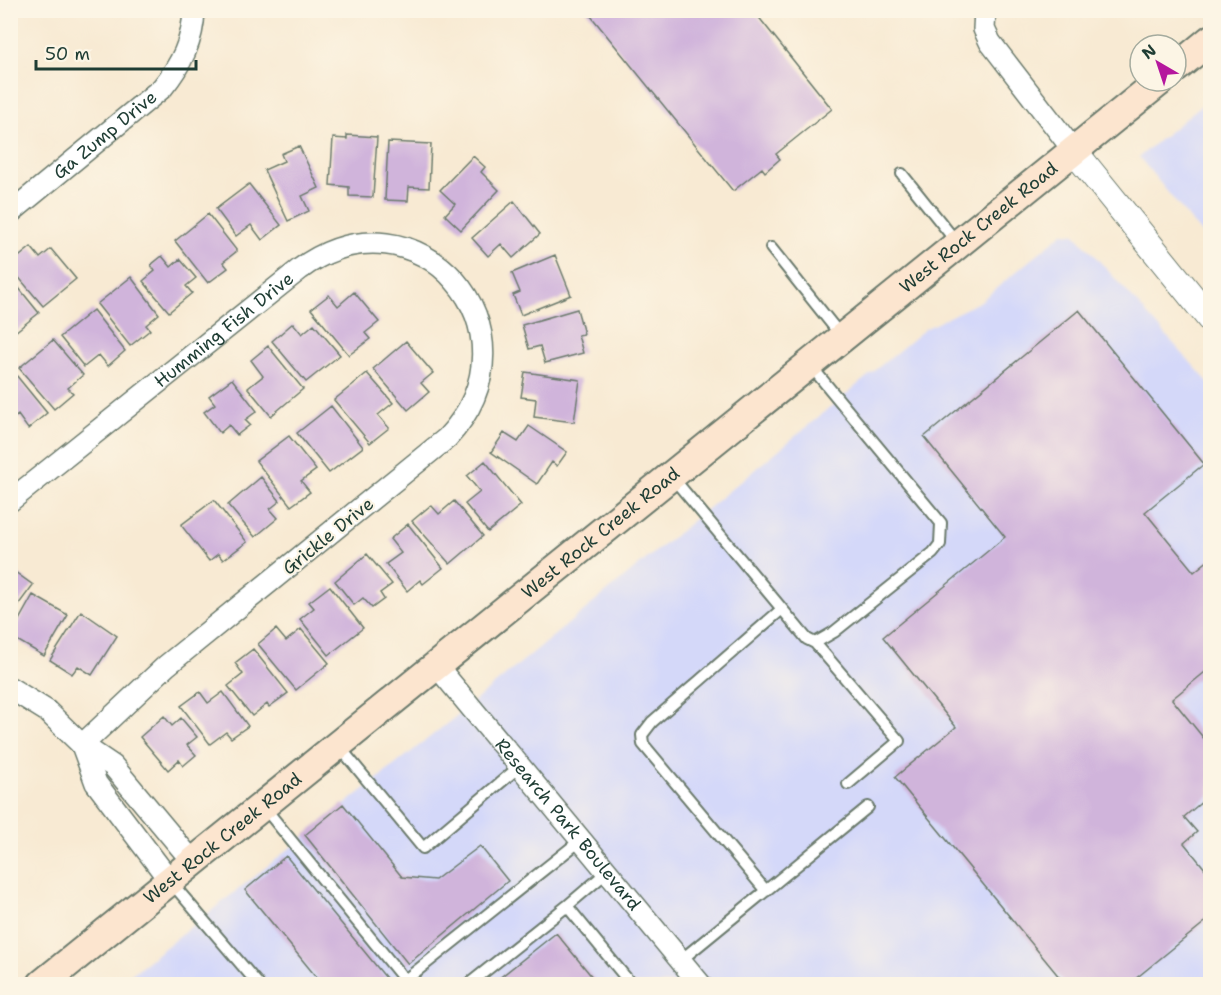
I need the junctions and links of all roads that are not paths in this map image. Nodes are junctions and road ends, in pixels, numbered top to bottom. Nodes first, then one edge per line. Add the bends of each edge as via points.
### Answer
1 (194, 10) edge
2 (985, 10) edge
3 (1210, 40) edge
4 (1188, 58) edge
5 (1145, 93) edge
6 (1074, 151) junction
7 (902, 174) dead end
8 (10, 213) edge
9 (958, 244) junction
10 (771, 248) dead end
11 (459, 286) joint
12 (1210, 319) edge
13 (842, 338) junction
14 (809, 364) junction
15 (671, 475) junction
16 (10, 501) edge
17 (782, 609) junction
18 (815, 643) junction
19 (436, 665) junction
20 (10, 688) edge
21 (82, 745) junction
22 (338, 745) junction
23 (520, 766) junction
24 (848, 784) dead end
25 (263, 805) junction
26 (868, 807) dead end
27 (581, 840) junction
28 (193, 862) junction
29 (607, 872) junction
30 (170, 881) junction
31 (766, 891) junction
32 (567, 906) junction
33 (688, 976) edge
34 (406, 983) edge
35 (42, 984) edge
36 (258, 984) edge
37 (469, 984) edge
38 (631, 984) edge

1 - 8 street, Ga Zump Drive via 191,38 162,88
2 - 6 street via 984,29 990,42
3 - 4 main road
5 - 6 main road, West Rock Creek Road
6 - 9 main road, West Rock Creek Road
6 - 12 street
7 - 9 lane
9 - 13 main road, West Rock Creek Road
10 - 13 lane
11 - 16 street, Humming Fish Drive via 425,255 406,247 359,244 315,259
11 - 21 street, Grickle Drive via 481,328 484,349 480,386 460,424 411,470 166,666
13 - 14 main road, West Rock Creek Road
14 - 15 main road, West Rock Creek Road
14 - 18 lane via 941,523 942,533 933,553
15 - 17 lane
15 - 19 main road, West Rock Creek Road
17 - 18 lane
17 - 31 lane via 651,722 642,735 643,744
18 - 24 lane via 899,741
19 - 22 main road, West Rock Creek Road
19 - 23 street, Research Park Boulevard
20 - 21 street via 47,711
21 - 28 street via 113,766
21 - 30 street via 96,783
22 - 23 lane via 423,848
22 - 25 main road, West Rock Creek Road
23 - 27 street, Research Park Boulevard
25 - 28 main road, West Rock Creek Road
25 - 34 lane
26 - 31 lane
27 - 29 street, Research Park Boulevard
27 - 34 lane
28 - 30 main road, West Rock Creek Road
29 - 32 lane
29 - 33 street, Research Park Boulevard
30 - 35 main road, West Rock Creek Road
30 - 36 lane
31 - 33 lane
32 - 37 lane
32 - 38 lane

